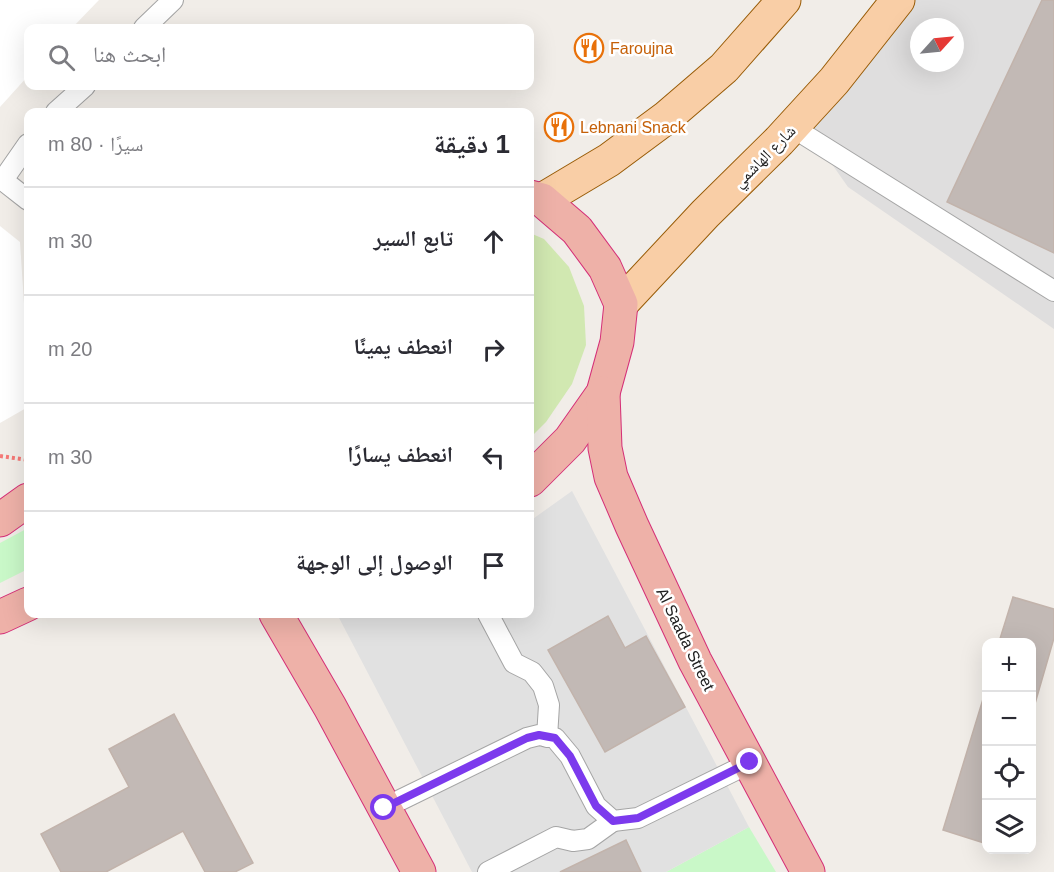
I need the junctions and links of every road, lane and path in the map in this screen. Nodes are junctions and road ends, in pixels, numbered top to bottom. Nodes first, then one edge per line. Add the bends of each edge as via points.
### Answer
1 (173, 0) edge
2 (784, 0) edge
3 (898, 0) edge
4 (148, 24) edge
5 (81, 90) edge
6 (61, 108) edge
7 (792, 127) junction
8 (24, 149) edge
9 (1, 179) edge
10 (24, 197) edge
11 (536, 198) edge
12 (1054, 291) edge
13 (621, 304) junction
14 (603, 393) junction
15 (0, 456) edge
16 (24, 459) edge
17 (534, 476) edge
18 (24, 503) edge
19 (0, 520) edge
20 (24, 606) edge
21 (0, 617) edge
22 (278, 618) edge
23 (490, 618) edge
24 (547, 737) junction
25 (750, 762) junction
26 (384, 808) junction
27 (613, 821) junction
28 (418, 872) edge
29 (488, 872) edge
30 (808, 872) edge

1 - 4 lane
2 - 11 main road via 724,68 667,117 609,160
3 - 7 main road, شارع الهاشمي
5 - 6 lane
7 - 12 lane
7 - 13 main road, شارع الهاشمي
8 - 9 lane
9 - 10 lane
11 - 13 highway via 577,230 605,268
13 - 14 highway via 617,342
14 - 17 highway via 570,440
14 - 25 highway, Al Saada Street via 605,448 611,477 695,661
15 - 16 path
18 - 19 highway
20 - 21 highway
22 - 26 highway
23 - 24 lane via 514,663 532,672 543,686 549,705
24 - 26 lane via 527,738
24 - 27 lane via 555,738 570,756 596,806
25 - 27 lane via 638,818
25 - 30 highway, Al Saada Street
26 - 28 highway
27 - 29 lane via 588,839 556,837

